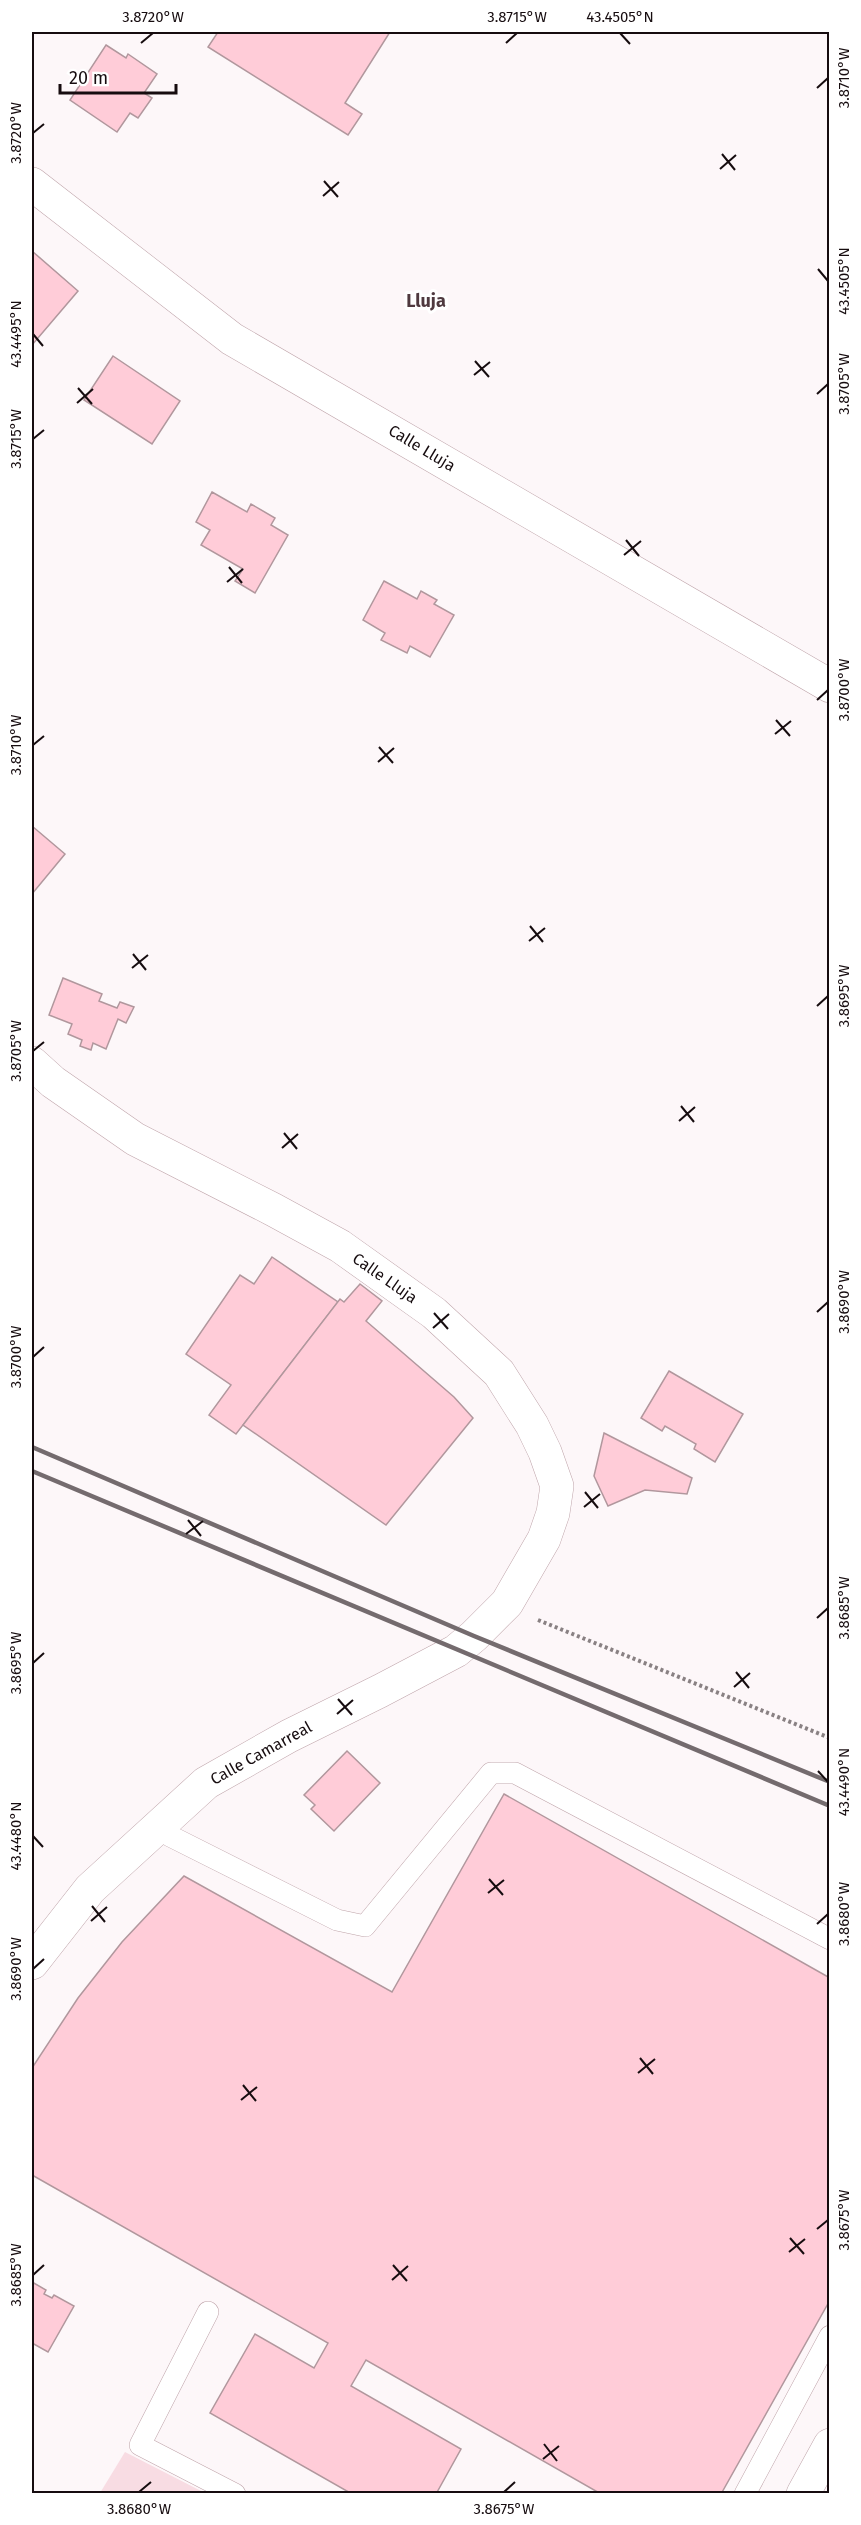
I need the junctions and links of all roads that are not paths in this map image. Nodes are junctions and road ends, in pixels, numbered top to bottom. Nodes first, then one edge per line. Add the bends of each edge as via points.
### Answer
1 (32, 184) edge
2 (830, 686) edge
3 (32, 1063) edge
4 (474, 1636) joint
5 (158, 1825) junction
6 (830, 1939) edge
7 (32, 1963) edge
8 (208, 2312) dead end
9 (830, 2336) edge
10 (830, 2445) edge
11 (235, 2493) edge
12 (745, 2493) edge
13 (803, 2493) edge

1 - 2 street, Calle Lluja via 232,339
3 - 4 street, Calle Lluja via 90,1110 135,1139 340,1246 434,1312 499,1373 532,1425 557,1486 544,1539 507,1603
4 - 5 street, Calle Camarreal via 456,1651 206,1783
5 - 6 lane via 170,1836 337,1920 365,1926 491,1773 515,1773
5 - 7 street, Calle Camarreal via 90,1889
8 - 11 lane via 140,2445
9 - 12 lane
10 - 13 street

